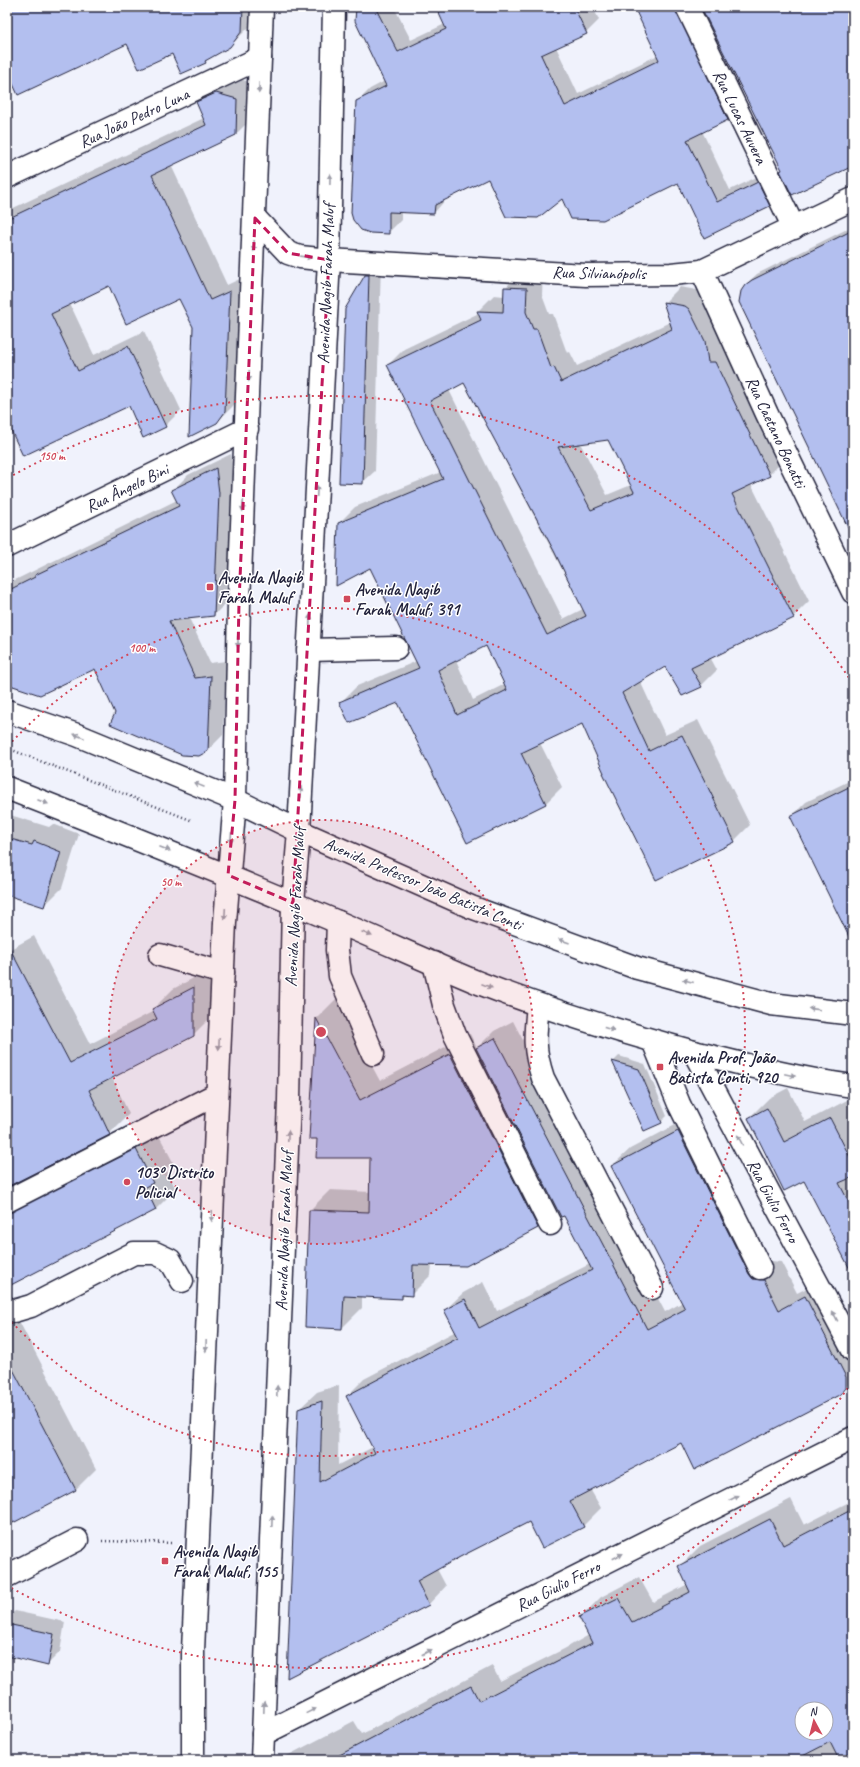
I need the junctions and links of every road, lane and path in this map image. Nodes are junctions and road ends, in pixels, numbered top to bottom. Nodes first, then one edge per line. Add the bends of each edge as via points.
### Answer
1 (262, 7) edge
2 (334, 7) edge
3 (687, 7) edge
4 (260, 58) junction
5 (7, 177) edge
6 (853, 199) edge
7 (255, 218) junction
8 (794, 228) junction
9 (329, 260) junction
10 (702, 271) junction
11 (247, 429) junction
12 (7, 546) edge
13 (853, 592) edge
14 (396, 648) dead end
15 (308, 650) junction
16 (7, 711) edge
17 (7, 748) edge
18 (7, 788) edge
19 (235, 800) junction
20 (193, 821) dead end
21 (299, 831) junction
22 (228, 875) junction
23 (293, 903) junction
24 (338, 922) junction
25 (160, 954) dead end
26 (434, 963) junction
27 (223, 973) junction
28 (538, 1005) junction
29 (853, 1014) edge
30 (653, 1041) junction
31 (694, 1052) junction
32 (372, 1054) dead end
33 (853, 1086) edge
34 (217, 1094) junction
35 (7, 1201) edge
36 (550, 1224) dead end
37 (760, 1268) dead end
38 (182, 1281) dead end
39 (652, 1288) dead end
40 (7, 1308) edge
41 (853, 1350) edge
42 (853, 1438) edge
43 (77, 1540) joint
44 (198, 1544) junction
45 (7, 1576) edge
46 (263, 1734) junction
47 (193, 1760) edge
48 (262, 1760) edge

1 - 4 main road
9 -> 2 main road, Avenida Nagib Farah Maluf
3 - 8 main road, Rua Lucas Auvera
4 - 5 main road, Rua João Pedro Luna
4 -> 7 main road
6 - 8 main road, Rua Silvianópolis
7 -> 9 main road, Rua Silvianópolis via 288,253
7 -> 11 main road
8 - 10 main road, Rua Silvianópolis
9 - 10 main road, Rua Silvianópolis via 586,275
15 -> 9 main road, Avenida Nagib Farah Maluf
10 - 13 main road, Rua Caetano Bonatti via 767,414
11 - 12 main road, Rua Ângelo Bini
11 -> 19 main road via 239,603
14 - 15 main road
21 -> 15 main road, Avenida Nagib Farah Maluf
19 -> 16 main road, Avenida Professor João Batista Conti via 77,735
17 - 20 path
18 -> 22 main road
19 - 21 main road, Avenida Professor João Batista Conti
19 -> 22 main road
21 - 23 main road, Avenida Nagib Farah Maluf
29 -> 21 main road, Avenida Professor João Batista Conti via 772,1004 637,968 471,907
22 - 23 main road
22 -> 27 main road
23 - 24 main road
46 -> 23 main road, Avenida Nagib Farah Maluf via 289,1101
24 -> 26 main road
24 - 32 main road via 337,950 340,976
25 - 27 main road
26 -> 28 main road
26 - 36 main road via 444,1005 455,1035
27 -> 34 main road
28 -> 30 main road
28 - 39 main road via 536,1057 543,1078
30 - 31 main road
30 - 37 main road via 679,1104
31 -> 33 main road via 823,1082
41 -> 31 main road, Rua Giulio Ferro
34 - 35 main road
34 -> 44 main road
38 - 40 main road via 170,1260 155,1253 134,1253 31,1306 14,1311
46 -> 42 main road, Rua Giulio Ferro
43 - 44 path
43 - 45 main road
44 - 47 main road via 193,1651
46 - 48 main road, Avenida Nagib Farah Maluf

